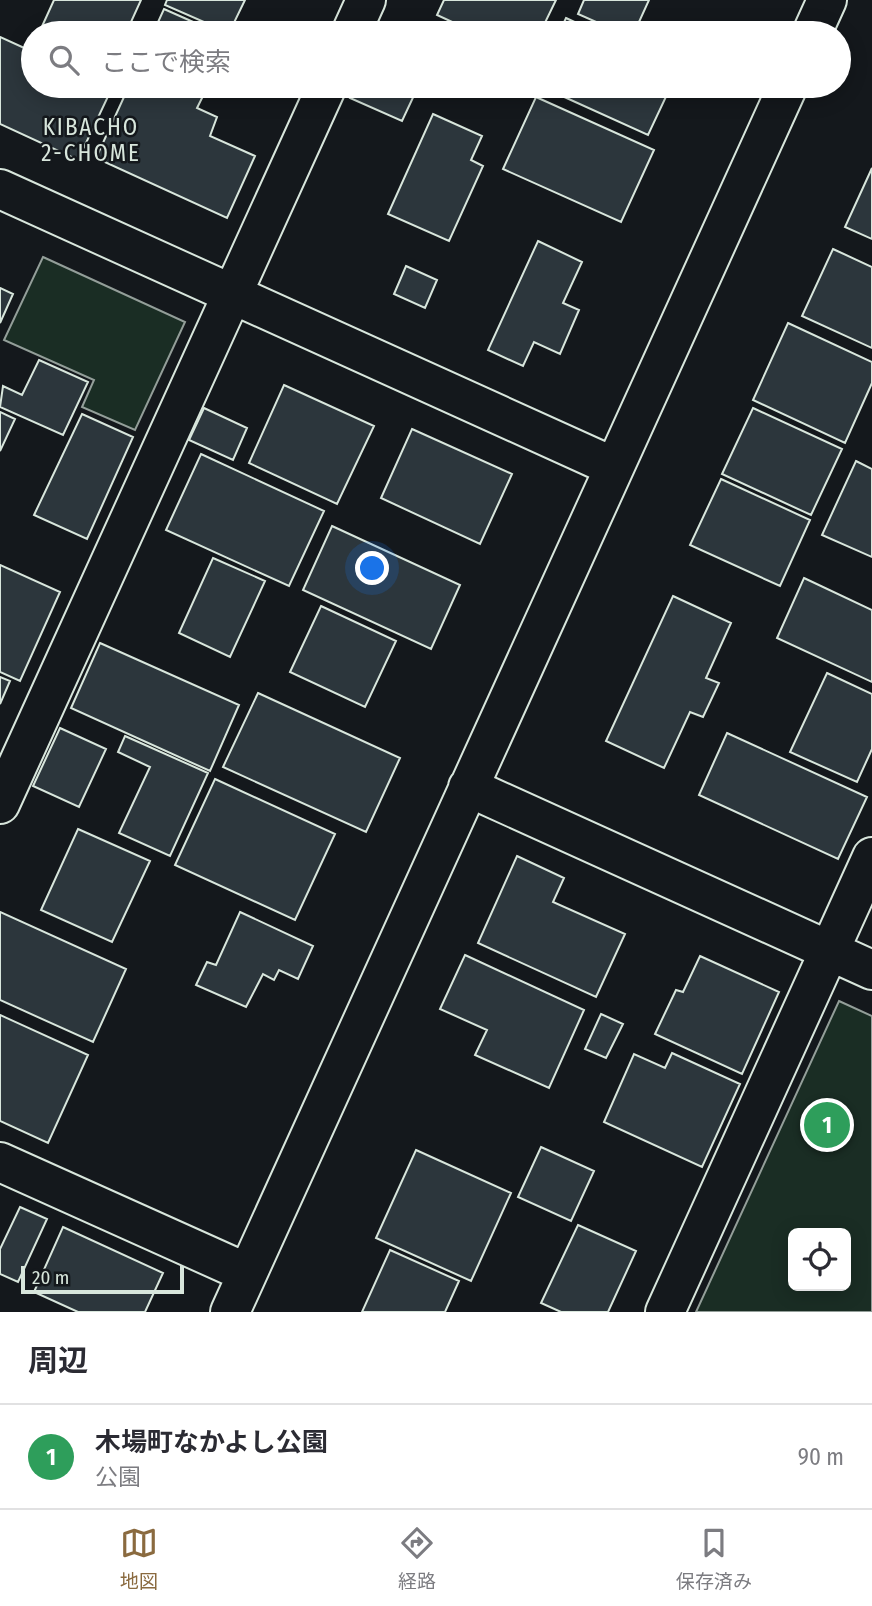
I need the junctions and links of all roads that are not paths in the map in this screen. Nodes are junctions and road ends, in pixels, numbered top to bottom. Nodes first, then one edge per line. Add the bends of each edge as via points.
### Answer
1 (366, 0) edge
2 (827, 0) edge
3 (356, 21) edge
4 (817, 21) edge
5 (322, 98) edge
6 (783, 98) edge
7 (0, 189) edge
8 (232, 294) junction
9 (614, 467) junction
10 (468, 787) junction
11 (0, 804) edge
12 (872, 857) edge
13 (830, 951) junction
14 (872, 970) edge
15 (0, 1161) edge
16 (247, 1273) junction
17 (230, 1312) edge
18 (665, 1312) edge

1 - 3 street
2 - 4 street
5 - 8 street
6 - 9 street
7 - 8 street
8 - 9 street
8 - 11 street
9 - 10 street
10 - 13 street
10 - 16 street
12 - 13 street
13 - 14 street
13 - 18 street
15 - 16 street
16 - 17 street

